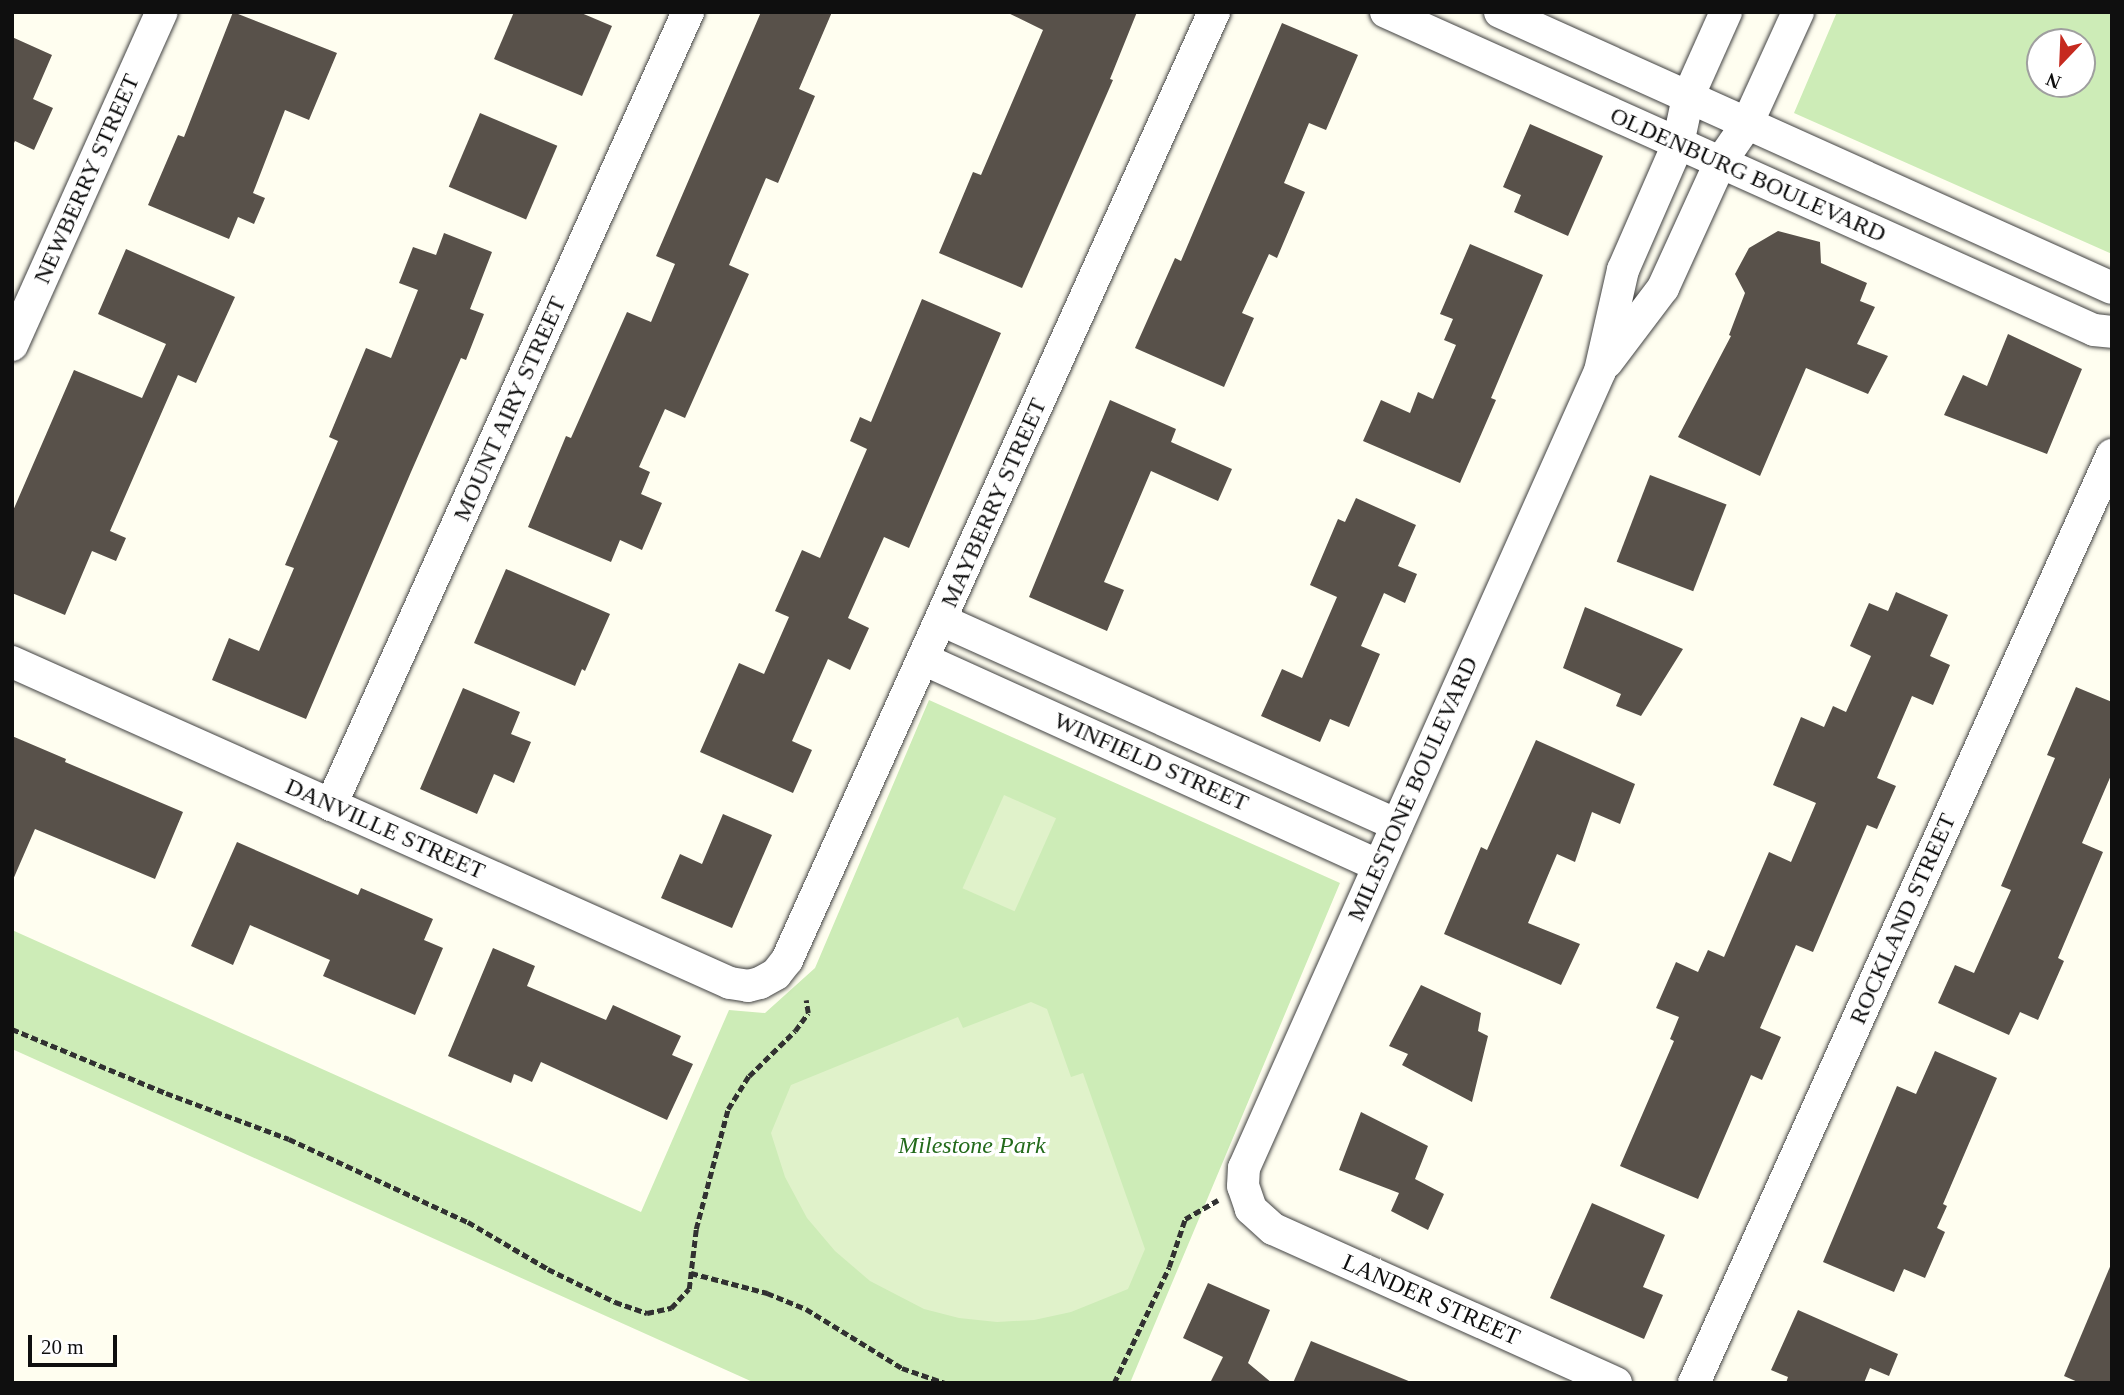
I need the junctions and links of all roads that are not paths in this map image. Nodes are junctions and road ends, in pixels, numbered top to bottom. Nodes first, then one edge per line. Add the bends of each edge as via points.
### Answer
1 (162, 12) edge
2 (688, 12) edge
3 (1214, 12) edge
4 (1386, 12) edge
5 (1492, 12) edge
6 (1500, 12) edge
7 (1726, 12) edge
8 (1798, 12) edge
9 (1474, 52) junction
10 (1688, 97) junction
11 (1748, 124) junction
12 (1678, 144) junction
13 (1720, 163) junction
14 (2112, 288) edge
15 (2112, 332) edge
16 (12, 345) edge
17 (1600, 371) junction
18 (2112, 455) edge
19 (941, 620) junction
20 (923, 659) junction
21 (12, 662) edge
22 (331, 805) junction
23 (1397, 825) junction
24 (1378, 865) junction
25 (760, 983) joint
26 (1247, 1198) joint
27 (1616, 1383) edge
28 (1694, 1383) edge

1 - 16 street, NEWBERRY STREET
2 - 22 street, MOUNT AIRY STREET
3 - 19 street, MAYBERRY STREET
4 - 9 street, OLDENBURG BOULEVARD
5 - 9 street
6 - 10 street, OLDENBURG BOULEVARD
7 - 10 street, MILESTONE BOULEVARD
8 - 11 street, MILESTONE BOULEVARD
9 - 12 street, OLDENBURG BOULEVARD
10 - 11 street, OLDENBURG BOULEVARD
10 - 12 street, MILESTONE BOULEVARD
11 - 13 street, MILESTONE BOULEVARD
11 - 14 street, OLDENBURG BOULEVARD
12 - 13 street, OLDENBURG BOULEVARD
12 - 17 street, MILESTONE BOULEVARD via 1623,270
13 - 15 street, OLDENBURG BOULEVARD via 2094,330
13 - 17 street, MILESTONE BOULEVARD via 1663,288
17 - 23 street, MILESTONE BOULEVARD
18 - 28 street, ROCKLAND STREET
19 - 20 street, MAYBERRY STREET
19 - 23 street, WINFIELD STREET
20 - 24 street, WINFIELD STREET
20 - 25 street, MAYBERRY STREET via 787,960 776,974
21 - 22 street, DANVILLE STREET
22 - 25 street, DANVILLE STREET via 730,984
23 - 24 street, MILESTONE BOULEVARD
24 - 26 street, MILESTONE BOULEVARD via 1244,1167
26 - 27 street, LANDER STREET via 1273,1229

